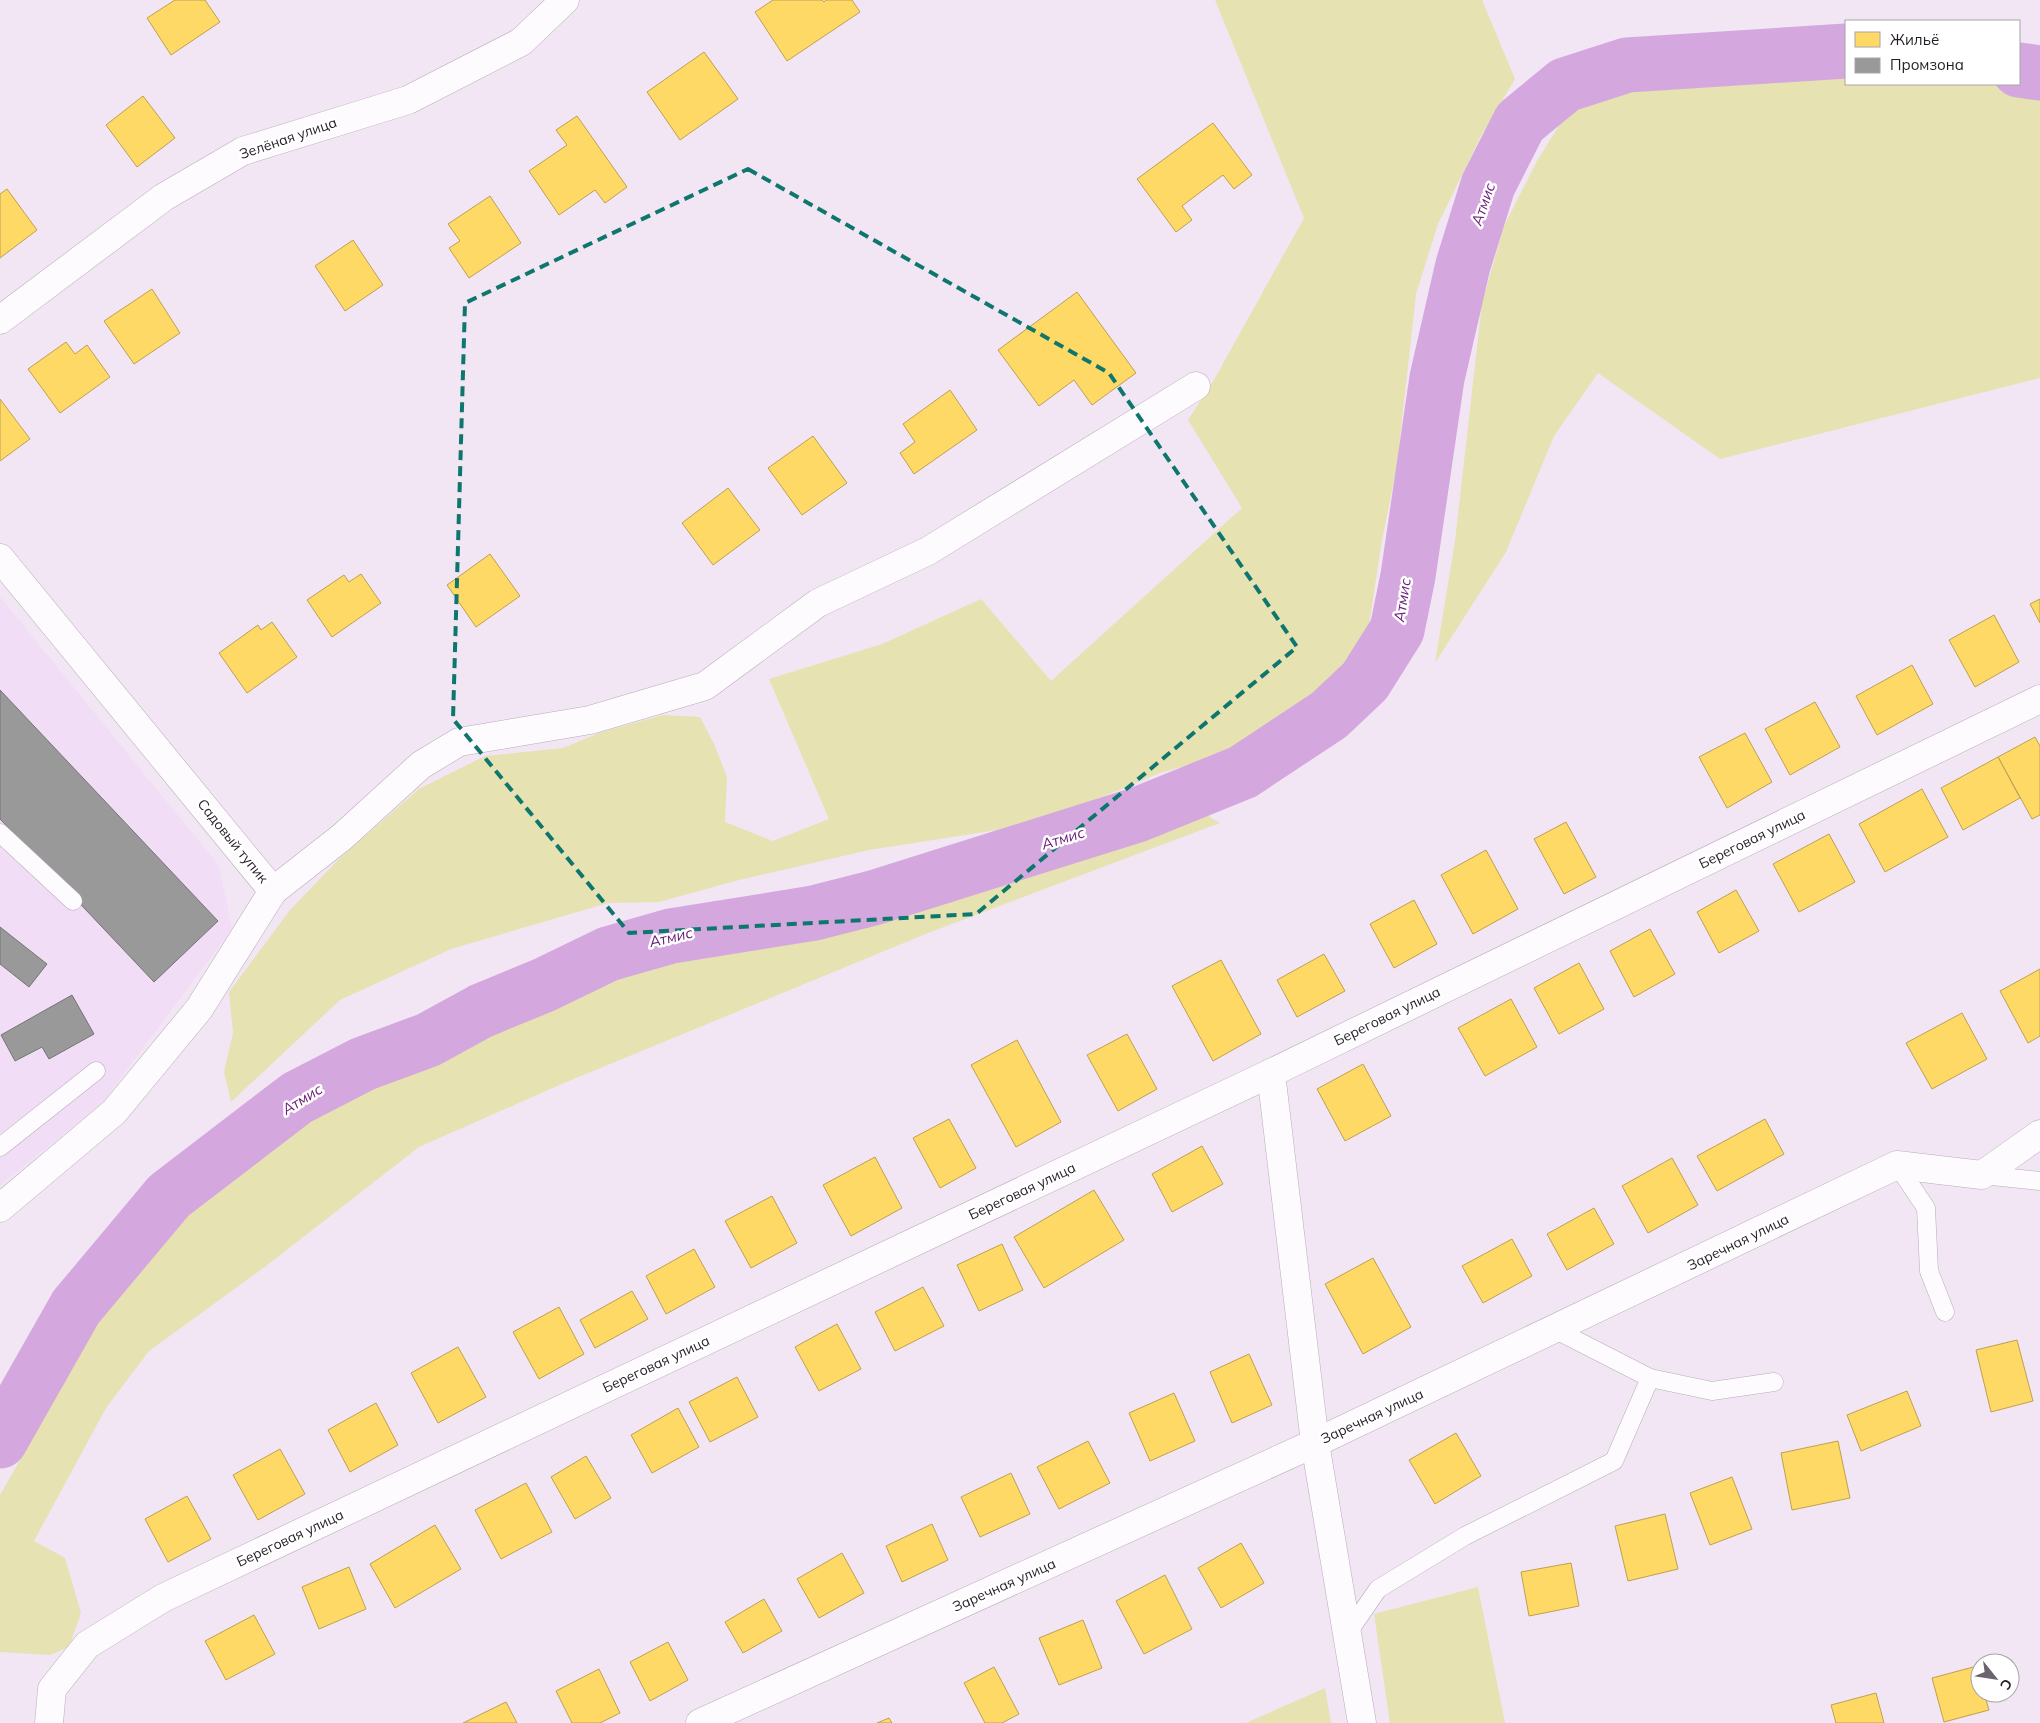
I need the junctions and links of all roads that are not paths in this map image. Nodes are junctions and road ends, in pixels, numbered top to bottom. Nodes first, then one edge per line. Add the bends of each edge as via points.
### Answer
1 (565, 0) edge
2 (0, 320) edge
3 (1196, 386) dead end
4 (0, 558) edge
5 (2040, 699) edge
6 (0, 833) edge
7 (273, 891) junction
8 (73, 901) dead end
9 (96, 1071) dead end
10 (1271, 1073) junction
11 (2040, 1134) edge
12 (0, 1147) edge
13 (1898, 1165) junction
14 (1982, 1175) junction
15 (2040, 1181) edge
16 (0, 1208) edge
17 (1945, 1312) dead end
18 (1554, 1329) junction
19 (1650, 1378) junction
20 (1774, 1382) dead end
21 (1315, 1443) junction
22 (1347, 1634) junction
23 (49, 1723) edge
24 (700, 1723) edge
25 (1362, 1723) edge

1 - 2 street, Зелёная улица via 521,42 408,100 235,156 164,197
3 - 7 street via 928,551 818,603 705,686 590,720 459,742 421,765 342,837
4 - 7 street, Садовый тупик
5 - 10 street, Береговая улица
6 - 8 lane
7 - 16 street, Садовый тупик via 199,1008 114,1112
9 - 12 lane
10 - 21 street
10 - 23 street, Береговая улица via 163,1598 87,1644 52,1689
11 - 14 street
13 - 14 street
13 - 17 lane via 1926,1208 1929,1271
13 - 18 street, Заречная улица
14 - 15 lane
18 - 19 lane
18 - 21 street, Заречная улица
19 - 20 lane via 1712,1391
19 - 22 lane via 1614,1461 1465,1536 1378,1589
21 - 22 street
21 - 24 street, Заречная улица
22 - 25 street

